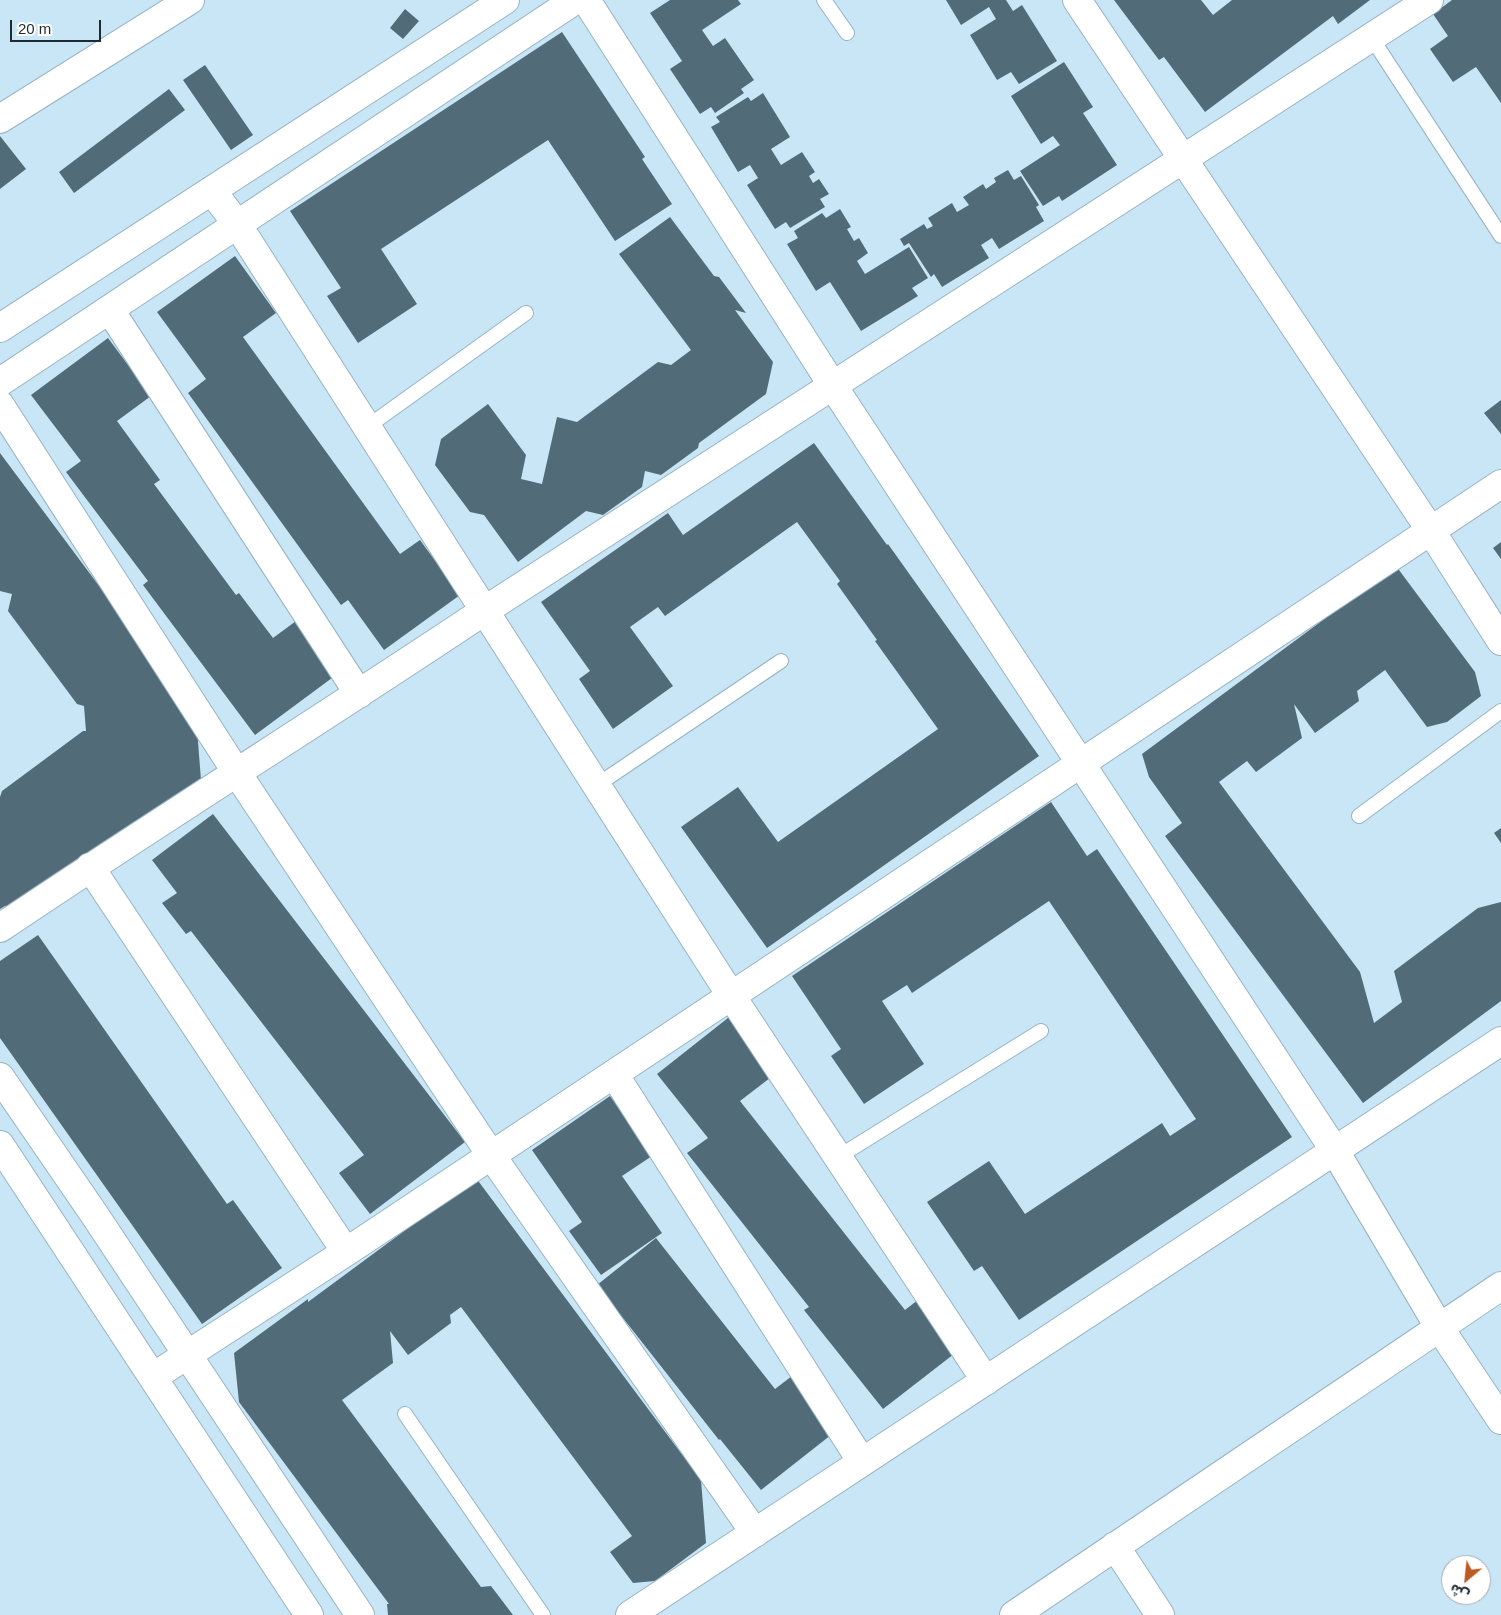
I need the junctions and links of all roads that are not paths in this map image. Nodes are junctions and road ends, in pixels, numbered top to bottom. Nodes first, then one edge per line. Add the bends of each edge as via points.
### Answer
1 (190, 0) edge
2 (505, 0) edge
3 (574, 0) edge
4 (586, 0) edge
5 (824, 0) edge
6 (1077, 0) edge
7 (1429, 0) edge
8 (847, 33) dead end
9 (1371, 37) junction
10 (0, 119) edge
11 (1183, 159) junction
12 (212, 191) junction
13 (237, 224) junction
14 (1501, 236) edge
15 (110, 310) junction
16 (526, 313) dead end
17 (0, 328) edge
18 (0, 382) edge
19 (833, 386) junction
20 (0, 405) edge
21 (366, 427) junction
22 (1501, 484) edge
23 (1431, 531) junction
24 (484, 610) junction
25 (1501, 641) edge
26 (781, 661) dead end
27 (359, 694) junction
28 (1501, 711) edge
29 (1080, 764) junction
30 (237, 773) junction
31 (596, 785) junction
32 (1359, 816) dead end
33 (90, 867) junction
34 (0, 928) edge
35 (732, 996) junction
36 (1041, 1031) dead end
37 (1501, 1041) edge
38 (614, 1074) junction
39 (0, 1077) edge
40 (0, 1145) edge
41 (1335, 1150) junction
42 (490, 1155) junction
43 (838, 1157) junction
44 (346, 1252) junction
45 (1501, 1286) edge
46 (1439, 1327) junction
47 (188, 1355) junction
48 (153, 1377) junction
49 (986, 1381) junction
50 (406, 1414) dead end
51 (1501, 1420) edge
52 (862, 1462) junction
53 (755, 1533) junction
54 (1115, 1546) junction
55 (309, 1615) edge
56 (360, 1615) edge
57 (543, 1615) edge
58 (630, 1615) edge
59 (1014, 1615) edge
60 (1160, 1615) edge

1 - 10 street
2 - 12 street
3 - 13 street
4 - 19 street
5 - 8 lane
6 - 11 street
7 - 9 street
9 - 11 street
9 - 14 lane
11 - 19 street
11 - 23 street
12 - 13 street
12 - 17 street
13 - 15 street
13 - 21 street
15 - 18 street
15 - 27 street
16 - 21 lane
19 - 24 street
19 - 29 street
20 - 30 street
21 - 24 street
22 - 23 street
23 - 25 street
23 - 29 street
24 - 27 street
24 - 31 street
26 - 31 lane
27 - 30 street
28 - 32 lane
29 - 35 street
29 - 41 street
30 - 33 street
30 - 42 street
31 - 35 street
33 - 34 street
33 - 44 street
35 - 38 street
35 - 43 street
36 - 43 lane
37 - 41 street
38 - 42 street
38 - 52 street
39 - 47 street
40 - 48 street
41 - 46 street
41 - 49 street
42 - 44 street
42 - 53 street
43 - 49 street
44 - 47 street
45 - 46 street
46 - 51 street
46 - 54 street
47 - 48 street
47 - 56 street
48 - 55 street
49 - 52 street
50 - 57 lane
52 - 53 street
53 - 58 street
54 - 59 street
54 - 60 street

